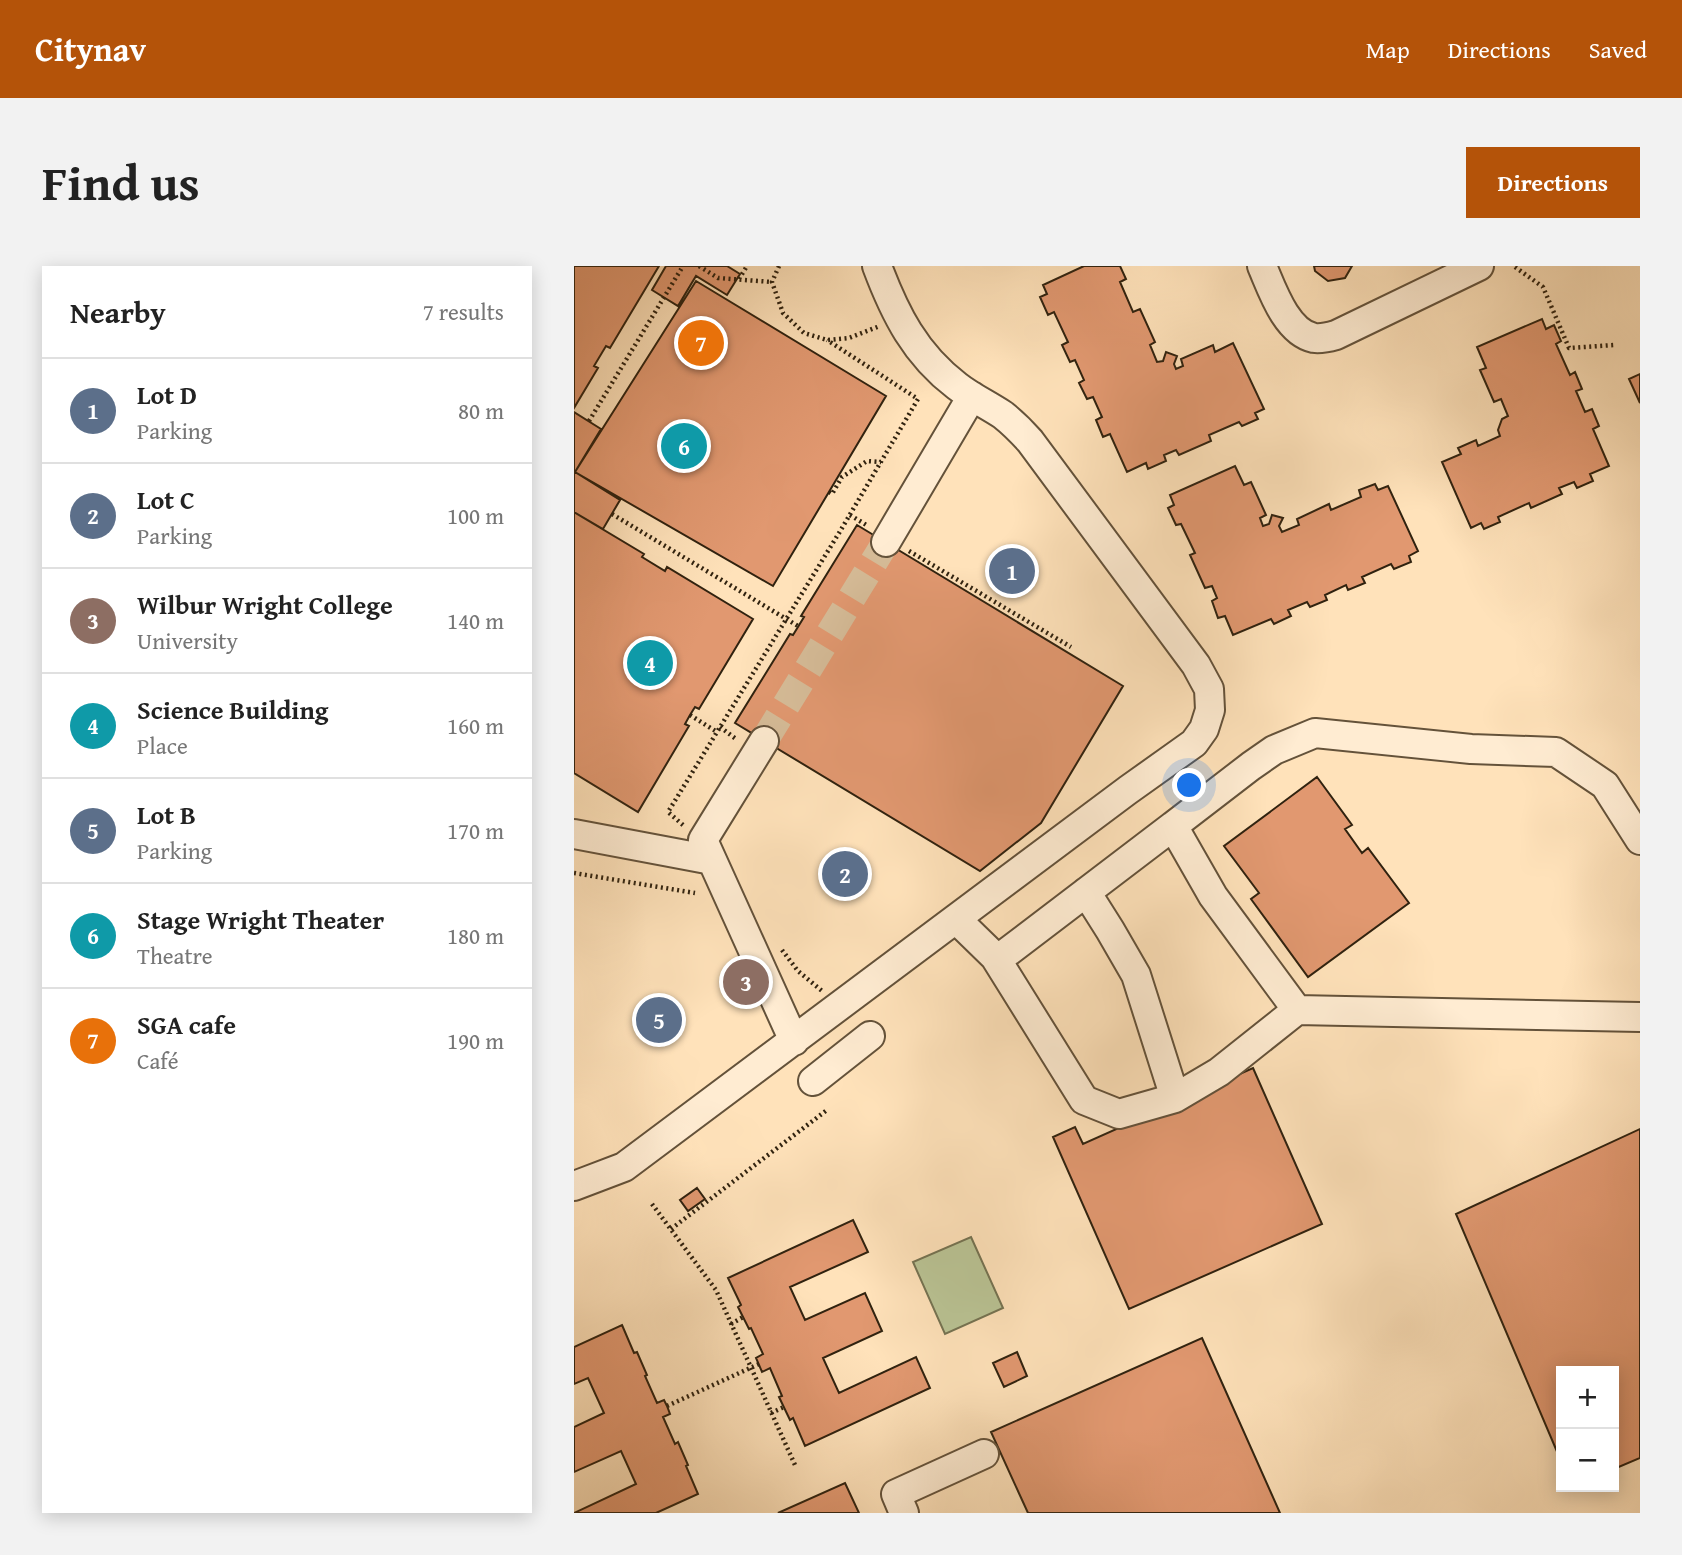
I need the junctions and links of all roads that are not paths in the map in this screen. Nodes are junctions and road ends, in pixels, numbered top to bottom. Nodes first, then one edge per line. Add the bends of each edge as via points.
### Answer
1 (877, 266) edge
2 (1262, 266) edge
3 (1479, 266) edge
4 (972, 396) junction
5 (887, 539) tunnel mouth
6 (753, 742) tunnel mouth
7 (1173, 826) junction
8 (574, 834) edge
9 (1640, 840) edge
10 (712, 860) junction
11 (1086, 892) junction
12 (956, 919) junction
13 (996, 960) junction
14 (1297, 1010) junction
15 (1640, 1017) edge
16 (870, 1036) dead end
17 (794, 1041) junction
18 (813, 1081) dead end
19 (1175, 1098) junction
20 (574, 1186) edge
21 (984, 1454) dead end
22 (904, 1513) edge

1 - 4 street via 908,334 938,369
2 - 3 street via 1280,308 1312,338 1336,335
4 - 5 street
4 - 12 street via 1003,415 1030,441 1196,665 1209,689 1210,710 1194,743
6 - 10 street via 703,840
7 - 9 street via 1274,750 1315,733 1471,749 1556,752 1605,785
7 - 11 street
7 - 14 street via 1213,896
8 - 10 street
10 - 17 street
11 - 13 street
11 - 19 street via 1136,975
12 - 13 street
12 - 17 street
13 - 19 street via 1084,1100 1119,1114
14 - 15 street
14 - 19 street via 1219,1072
16 - 18 street
17 - 20 street via 624,1167
21 - 22 street via 896,1494

